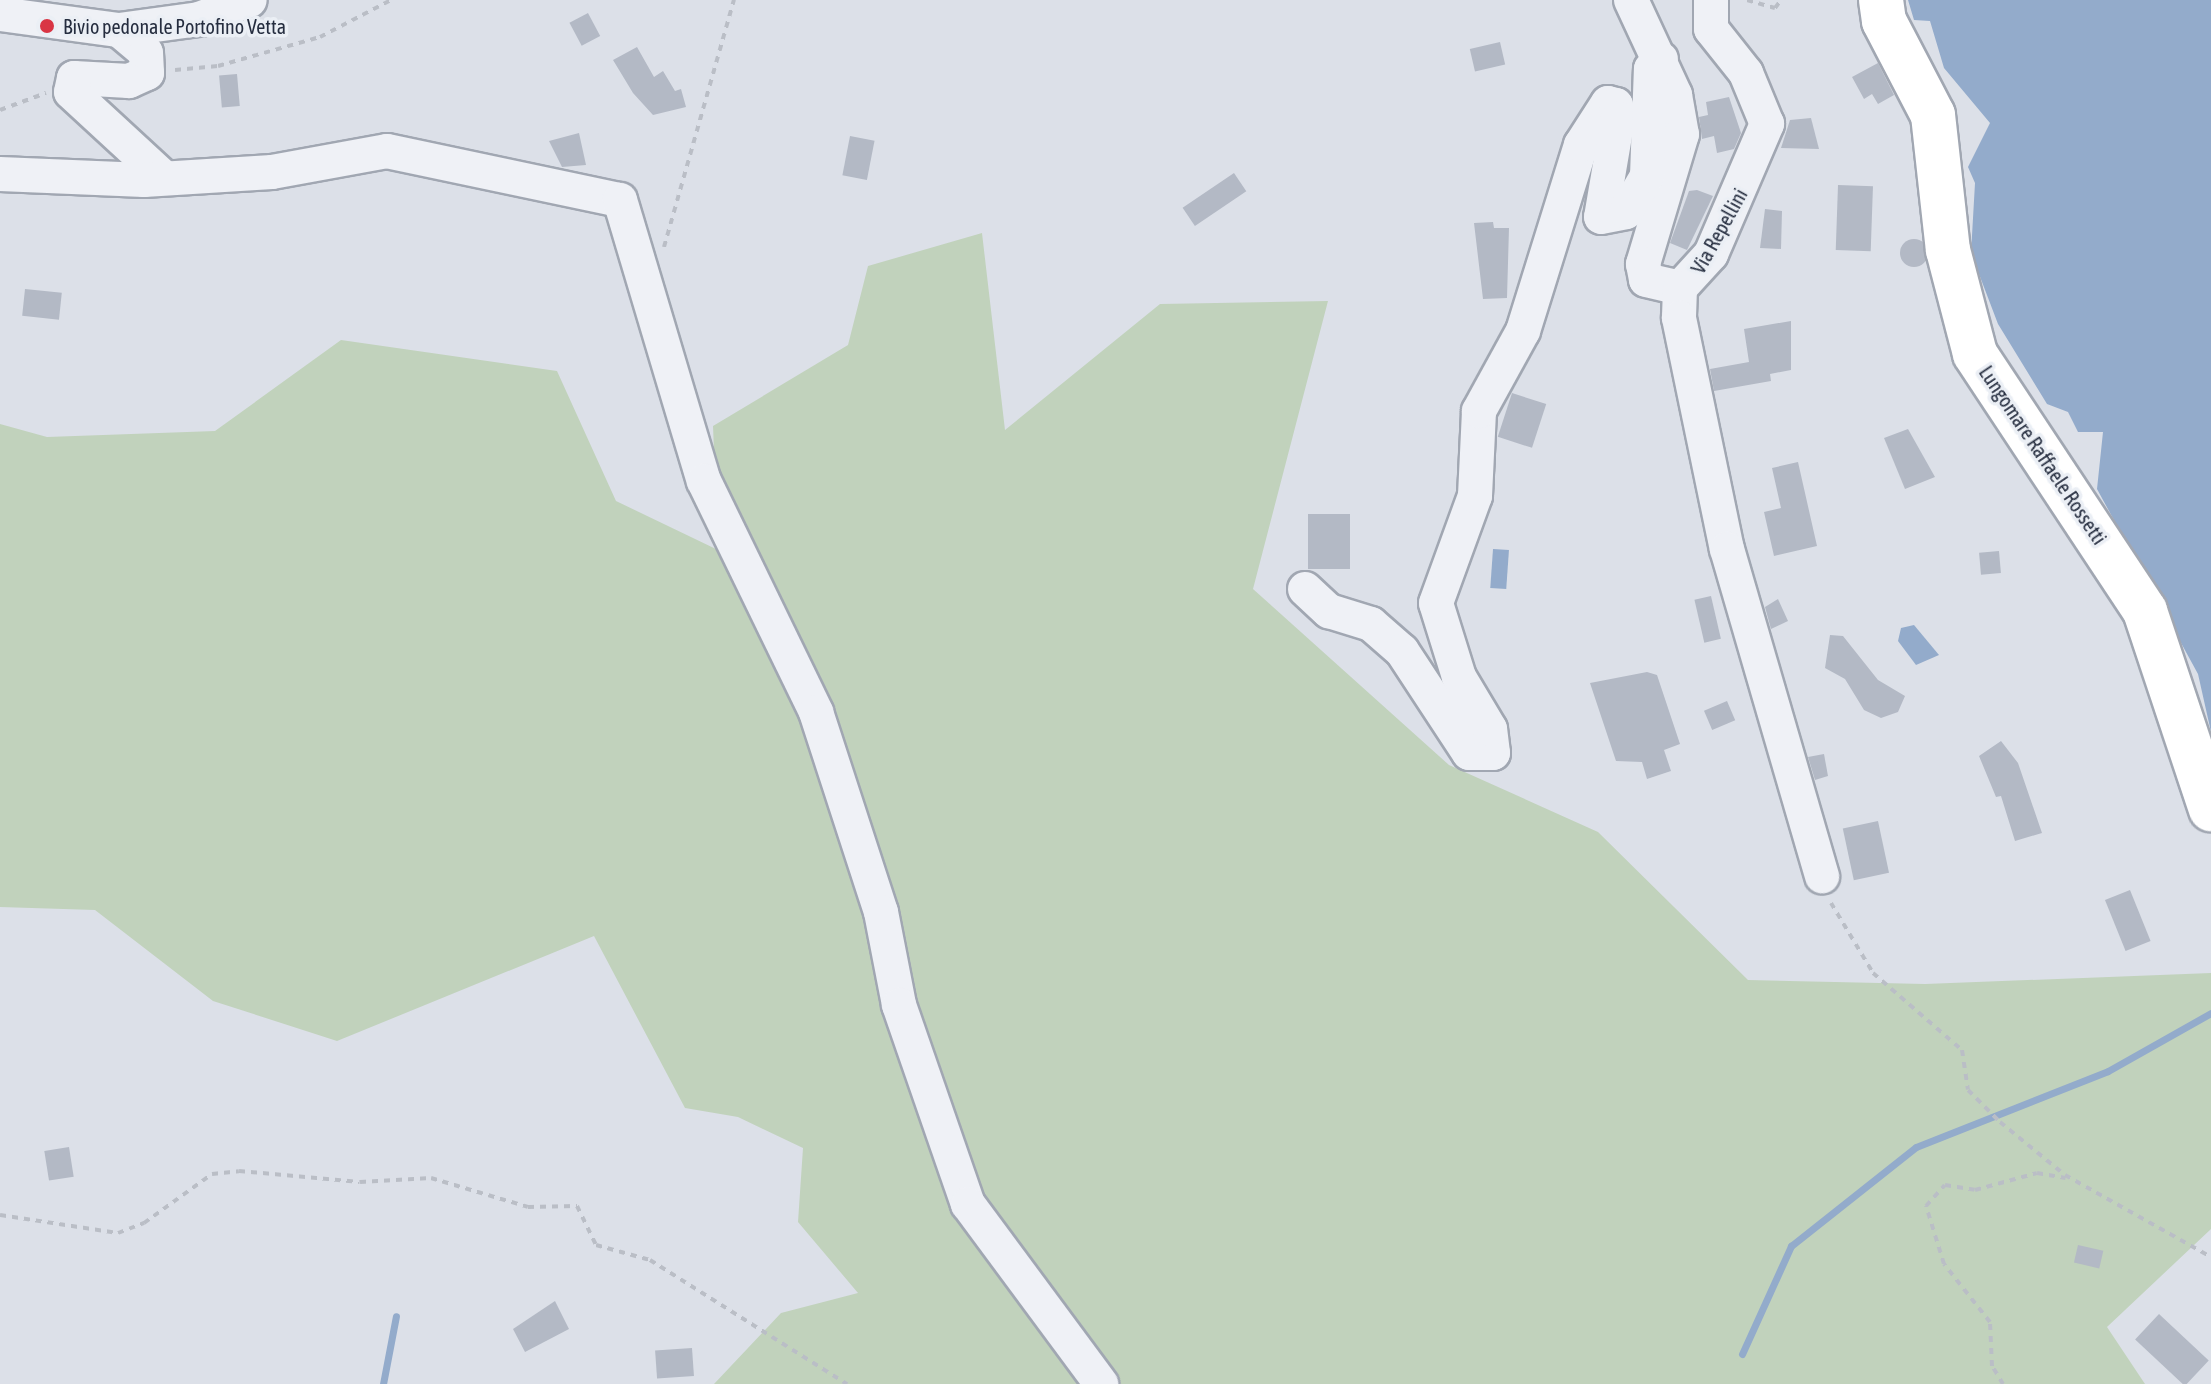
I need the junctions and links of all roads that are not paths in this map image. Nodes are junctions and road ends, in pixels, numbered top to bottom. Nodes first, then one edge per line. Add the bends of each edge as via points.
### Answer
1 (250, 0) edge
2 (1631, 0) edge
3 (1711, 0) edge
4 (1881, 0) edge
5 (0, 14) edge
6 (119, 30) junction
7 (1661, 59) junction
8 (0, 174) edge
9 (162, 176) junction
10 (1680, 288) junction
11 (1305, 589) dead end
12 (2211, 809) edge
13 (1822, 877) road end
14 (1101, 1384) edge

1 - 6 street via 199,19
2 - 7 street, Via Repellini
3 - 10 street, Via Repellini via 1711,29 1746,73 1767,124 1711,254
4 - 12 main road, Lungomare Raffaele Rossetti via 1884,21 1933,115 1948,250 1975,354 2145,611
5 - 6 street
6 - 9 street via 146,53 147,73 129,81 74,78 71,92
7 - 10 street, Via Repellini via 1682,134 1643,264 1646,280
7 - 11 street via 1651,69 1647,176 1626,212 1601,217 1618,118 1616,105 1608,103 1581,145 1523,331 1479,411 1475,496 1436,603 1493,753 1469,753 1402,651 1371,624 1329,611
8 - 9 street
9 - 14 street via 272,172 387,151 609,193 626,209 704,481 816,712 881,912 904,1019 968,1204
10 - 13 street via 1679,318 1727,549

